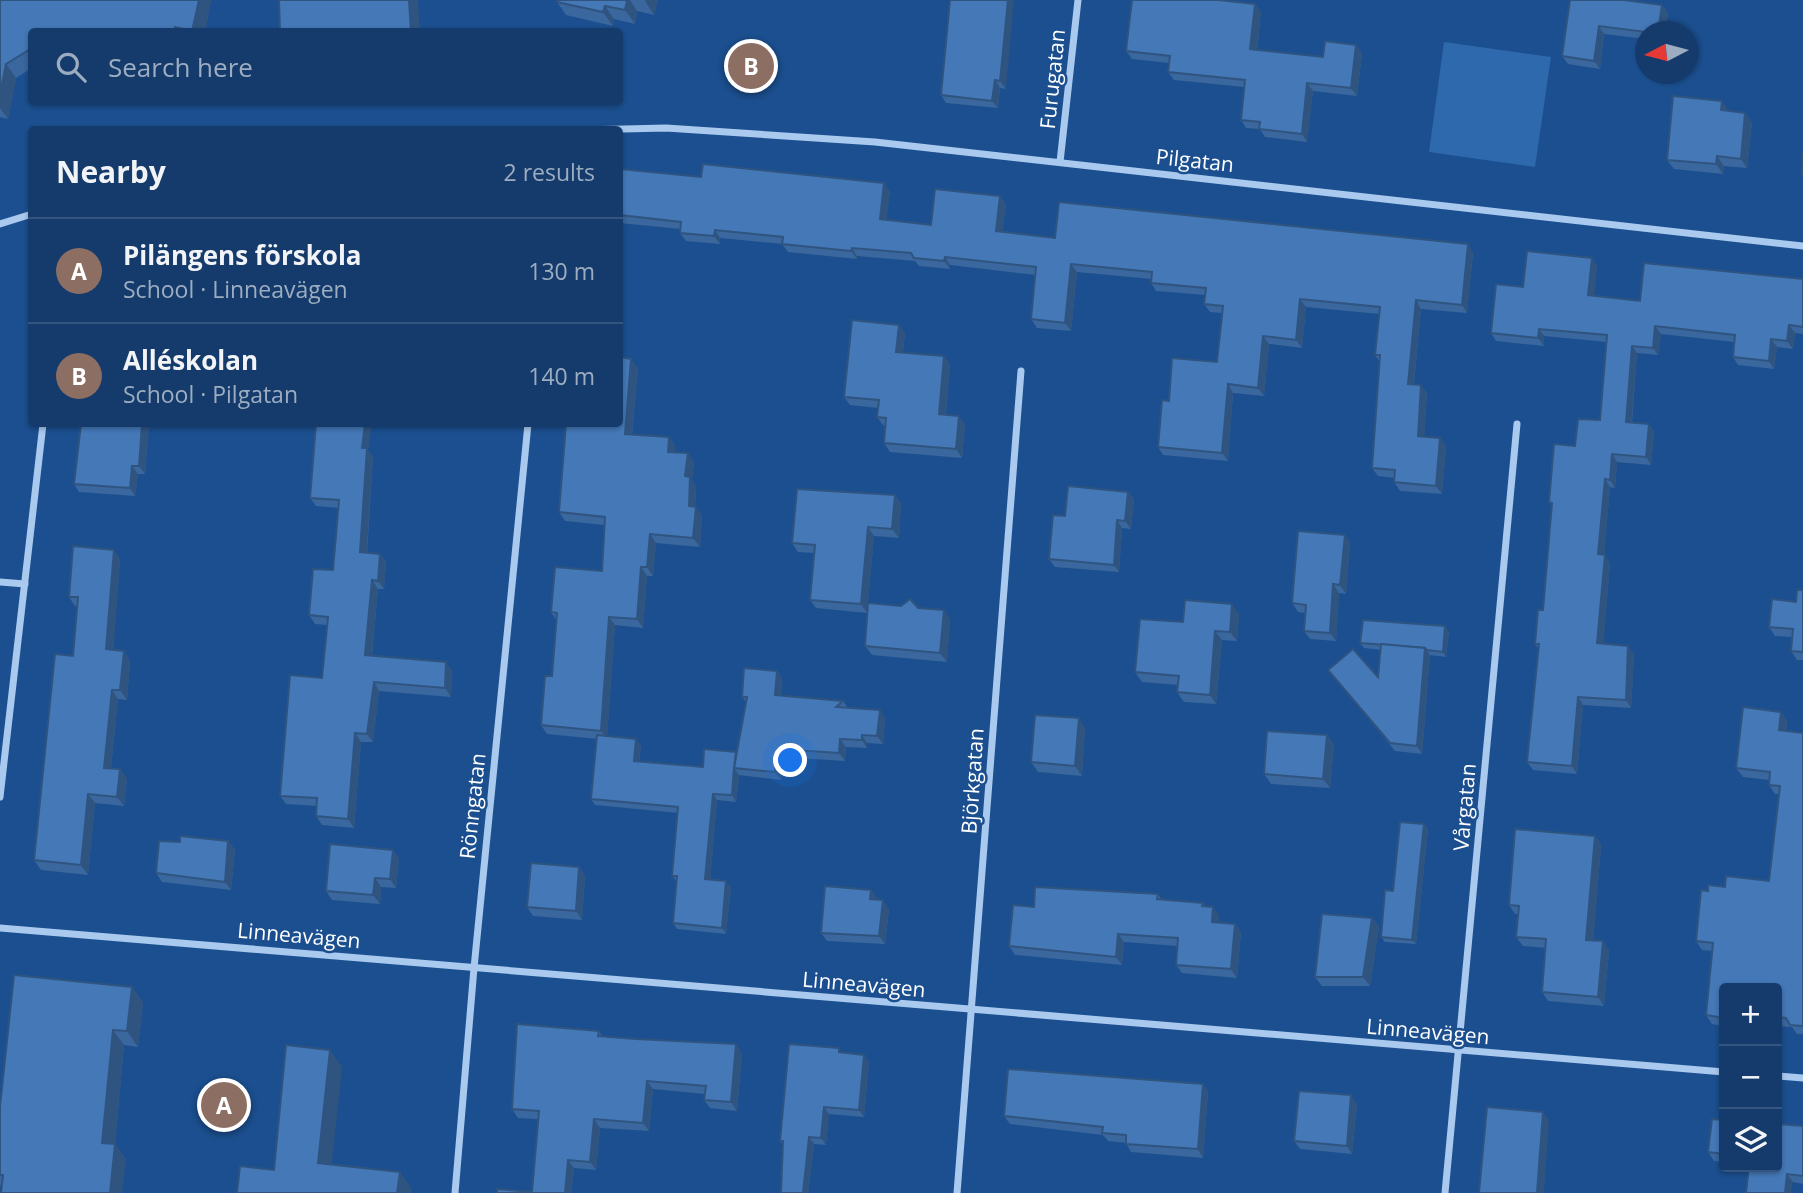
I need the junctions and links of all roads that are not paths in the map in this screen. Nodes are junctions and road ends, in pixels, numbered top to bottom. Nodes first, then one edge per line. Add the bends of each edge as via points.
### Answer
1 (1078, 0) edge
2 (623, 130) edge
3 (1060, 162) junction
4 (28, 215) edge
5 (0, 224) edge
6 (1803, 246) edge
7 (1021, 371) dead end
8 (1517, 424) dead end
9 (43, 427) edge
10 (528, 427) edge
11 (0, 582) edge
12 (25, 584) junction
13 (0, 797) edge
14 (0, 928) edge
15 (474, 968) junction
16 (971, 1011) junction
17 (1459, 1051) junction
18 (1719, 1072) edge
19 (1782, 1076) edge
20 (1803, 1078) edge
21 (456, 1193) edge
22 (957, 1193) edge
23 (1445, 1193) edge

1 - 3 street, Furugatan
2 - 3 street, Pilgatan via 875,142
3 - 6 street, Pilgatan
4 - 5 street
7 - 16 street, Björkgatan
8 - 17 street, Vårgatan
9 - 12 street
10 - 15 street, Rönngatan
11 - 12 street
12 - 13 street
14 - 15 street, Linneavägen
15 - 16 street, Linneavägen
15 - 21 street, Rönngatan
16 - 17 street, Linneavägen
16 - 22 street, Björkgatan
17 - 18 street, Linneavägen
17 - 23 street, Vårgatan
19 - 20 street

